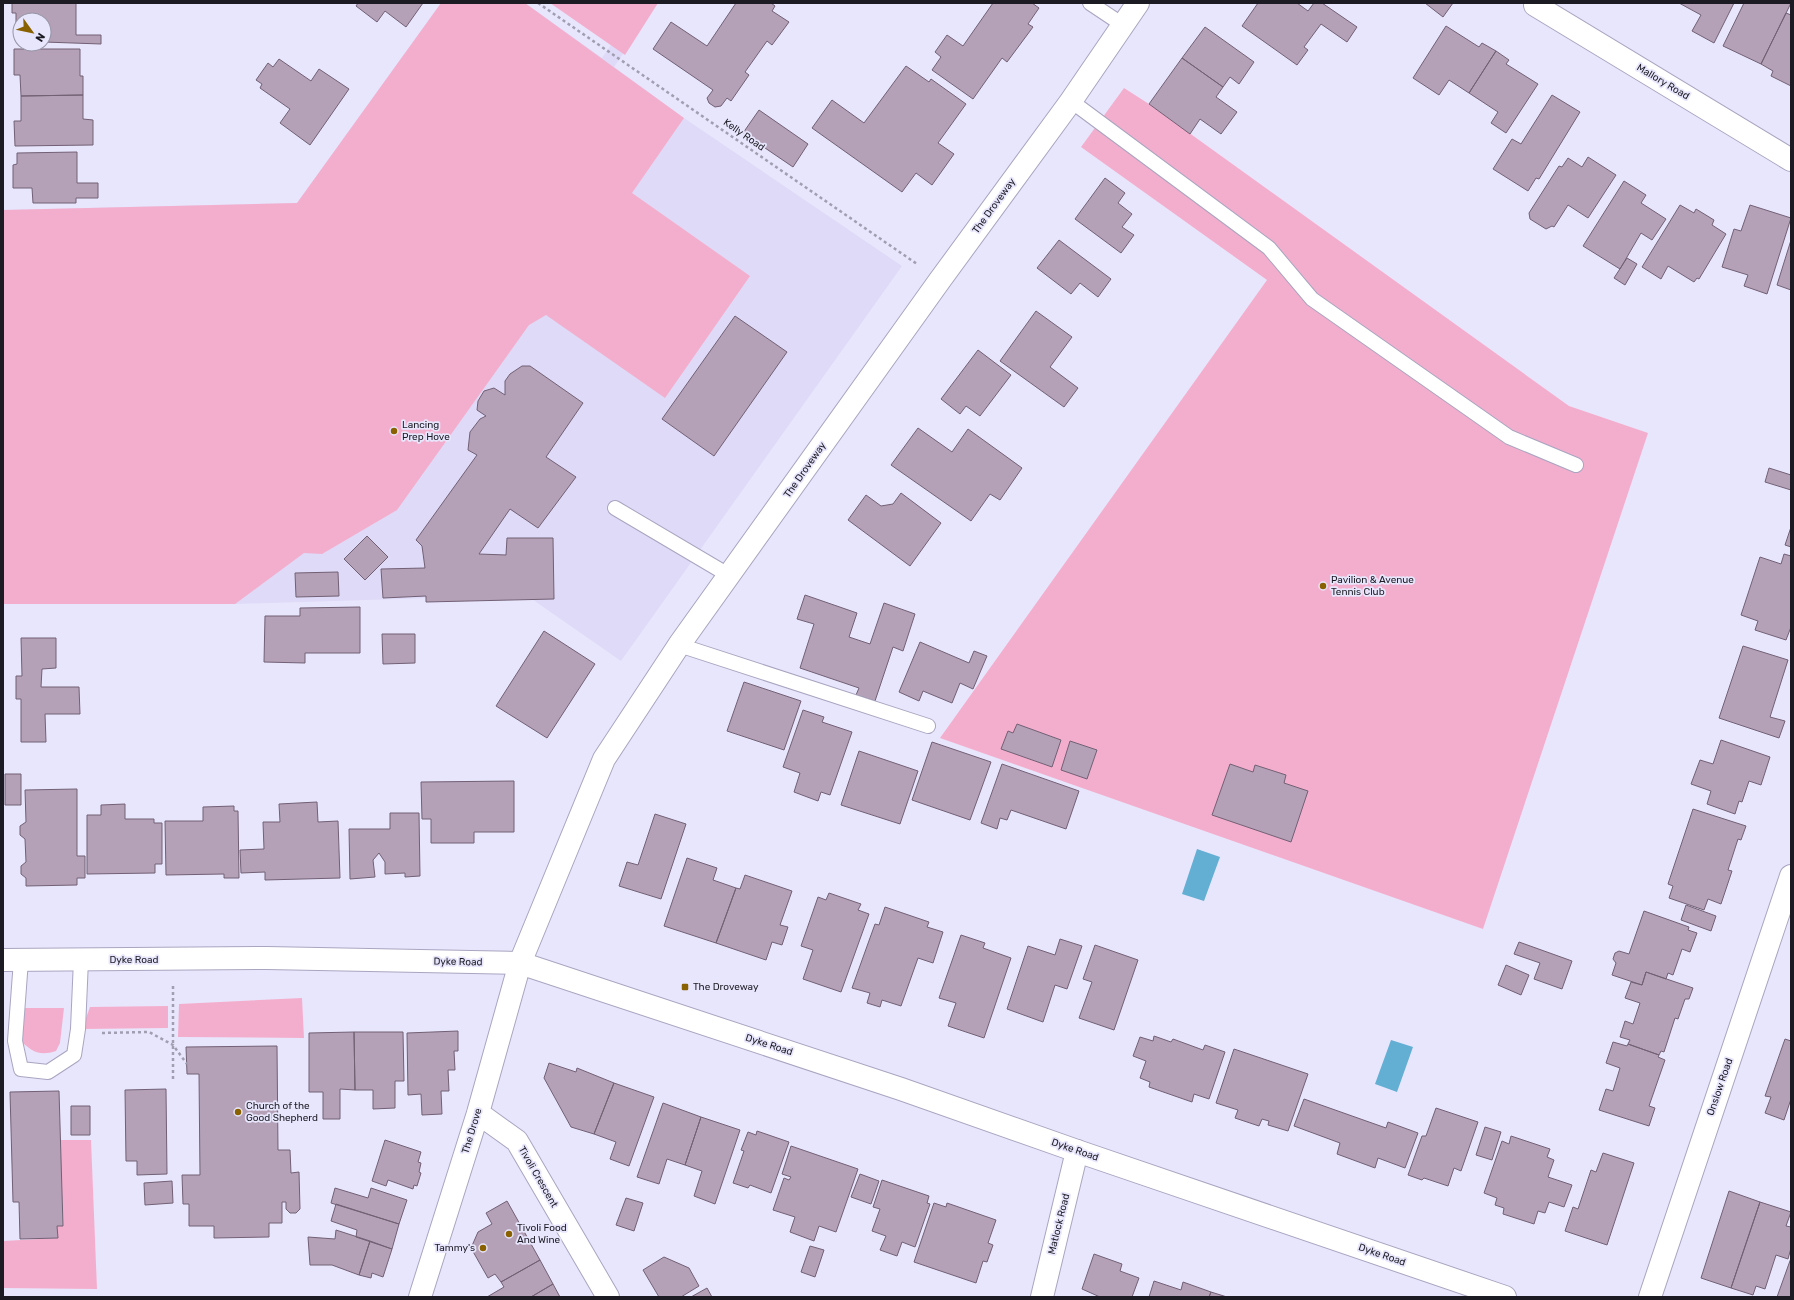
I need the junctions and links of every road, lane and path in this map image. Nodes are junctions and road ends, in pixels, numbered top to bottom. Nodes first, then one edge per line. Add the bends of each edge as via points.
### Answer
1 (538, 3) edge
2 (1090, 3) edge
3 (1138, 3) edge
4 (1536, 5) dead end
5 (1123, 25) junction
6 (1071, 101) junction
7 (1791, 160) edge
8 (940, 280) junction
9 (1576, 465) dead end
10 (615, 508) dead end
11 (730, 576) junction
12 (679, 645) junction
13 (928, 726) dead end
14 (1791, 876) edge
15 (173, 959) junction
16 (12, 960) edge
17 (81, 960) junction
18 (520, 963) junction
19 (78, 1034) junction
20 (173, 1045) junction
21 (187, 1064) dead end
22 (173, 1082) dead end
23 (478, 1113) junction
24 (1077, 1151) junction
25 (420, 1297) edge
26 (608, 1297) edge
27 (1042, 1297) edge
28 (1505, 1297) edge
29 (1650, 1297) edge

1 - 8 path, Kelly Road
2 - 5 lane
3 - 5 street, The Droveway
4 - 7 street, Mallory Road
5 - 6 street, The Droveway
6 - 8 street, The Droveway
6 - 9 lane via 1269,248 1312,299 1509,437
8 - 11 street, The Droveway
10 - 11 lane
11 - 12 street, The Droveway
12 - 13 lane
12 - 18 street, The Droveway via 604,759
14 - 29 street, Onslow Road
15 - 17 street, Dyke Road
15 - 18 street, Dyke Road via 267,958
15 - 20 path
16 - 17 street, Dyke Road
16 - 19 lane via 15,1041 21,1069 48,1072 74,1055
17 - 19 lane
18 - 23 street, The Drove
18 - 24 street, Dyke Road via 901,1089
19 - 20 path via 149,1032
20 - 21 path
20 - 22 path
23 - 25 street, The Drove
23 - 26 street, Tivoli Crescent via 517,1141
24 - 27 street, Matlock Road
24 - 28 street, Dyke Road

